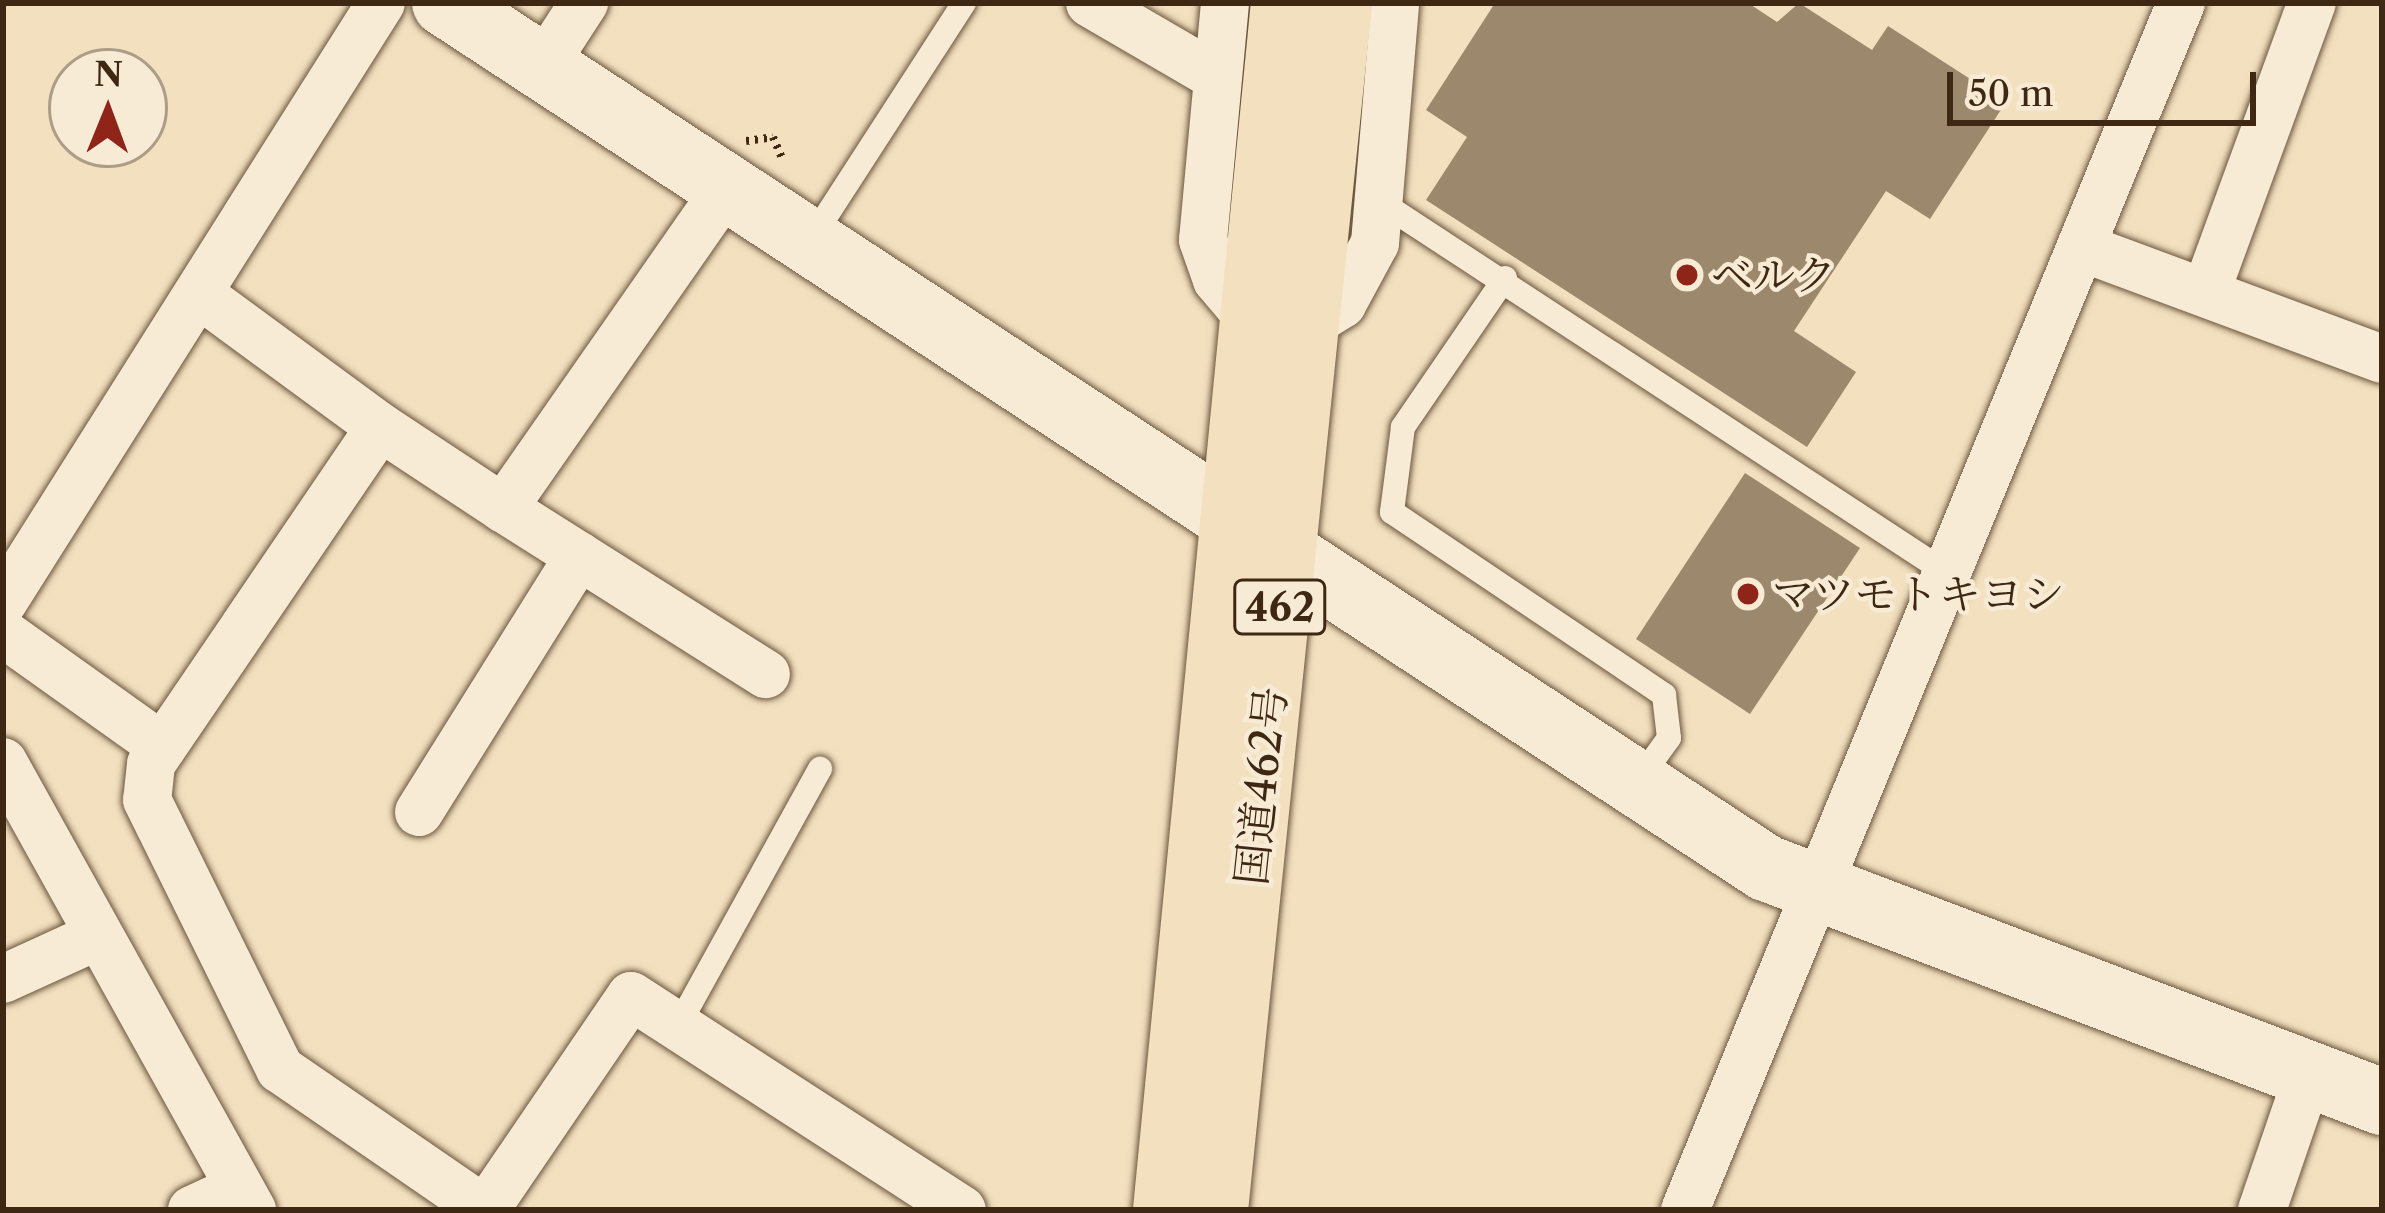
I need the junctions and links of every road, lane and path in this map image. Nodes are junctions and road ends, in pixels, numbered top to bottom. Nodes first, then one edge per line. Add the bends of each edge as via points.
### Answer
1 (381, 3) edge
2 (445, 3) edge
3 (584, 3) edge
4 (964, 3) edge
5 (1090, 3) edge
6 (1226, 3) edge
7 (1284, 3) edge
8 (1339, 3) edge
9 (1396, 3) edge
10 (2181, 3) edge
11 (2312, 3) edge
12 (545, 63) junction
13 (1217, 76) junction
14 (728, 186) junction
15 (1379, 201) junction
16 (812, 239) junction
17 (2081, 247) junction
18 (1505, 278) junction
19 (2206, 292) junction
20 (200, 294) junction
21 (1281, 322) junction
22 (2382, 359) edge
23 (380, 427) junction
24 (502, 508) junction
25 (1260, 535) junction
26 (579, 556) junction
27 (1950, 575) junction
28 (3, 602) edge
29 (3, 633) edge
30 (766, 674) dead end
31 (163, 747) junction
32 (3, 762) edge
33 (820, 769) dead end
34 (1636, 784) junction
35 (419, 812) dead end
36 (1819, 893) junction
37 (93, 938) junction
38 (3, 979) edge
39 (678, 1026) junction
40 (2308, 1076) junction
41 (2382, 1102) edge
42 (244, 1199) edge
43 (192, 1210) edge
44 (962, 1210) edge
45 (1166, 1210) edge
46 (1215, 1210) edge
47 (1684, 1210) edge
48 (2262, 1210) edge

1 - 20 street
2 - 12 street
3 - 12 street
4 - 16 lane
5 - 13 street
6 - 13 street
7 - 21 highway, 国道462号 / 462
8 - 21 highway, 国道462号 / 462
9 - 15 street
10 - 17 street
11 - 19 street
12 - 14 street
13 - 21 street via 1203,240 1217,280
14 - 16 street
14 - 24 street
15 - 18 lane
15 - 21 street via 1361,277
16 - 25 street
17 - 19 street
17 - 27 street
18 - 27 lane
18 - 34 lane via 1403,427 1392,512 1664,695 1669,738
19 - 22 street
20 - 23 street
20 - 28 street
21 - 25 highway, 国道462号 / 462
23 - 24 street
23 - 31 street
24 - 26 street
25 - 34 street
25 - 45 highway, 国道462号 / 462
25 - 46 highway, 国道462号 / 462
26 - 30 street
26 - 35 street
27 - 36 street
29 - 31 street
31 - 39 street via 147,800 280,1069 485,1210 631,996
32 - 37 street
33 - 39 lane
34 - 36 street
36 - 40 street
36 - 47 street
37 - 38 street
37 - 42 street
39 - 44 street
40 - 41 street
40 - 48 street
42 - 43 street

